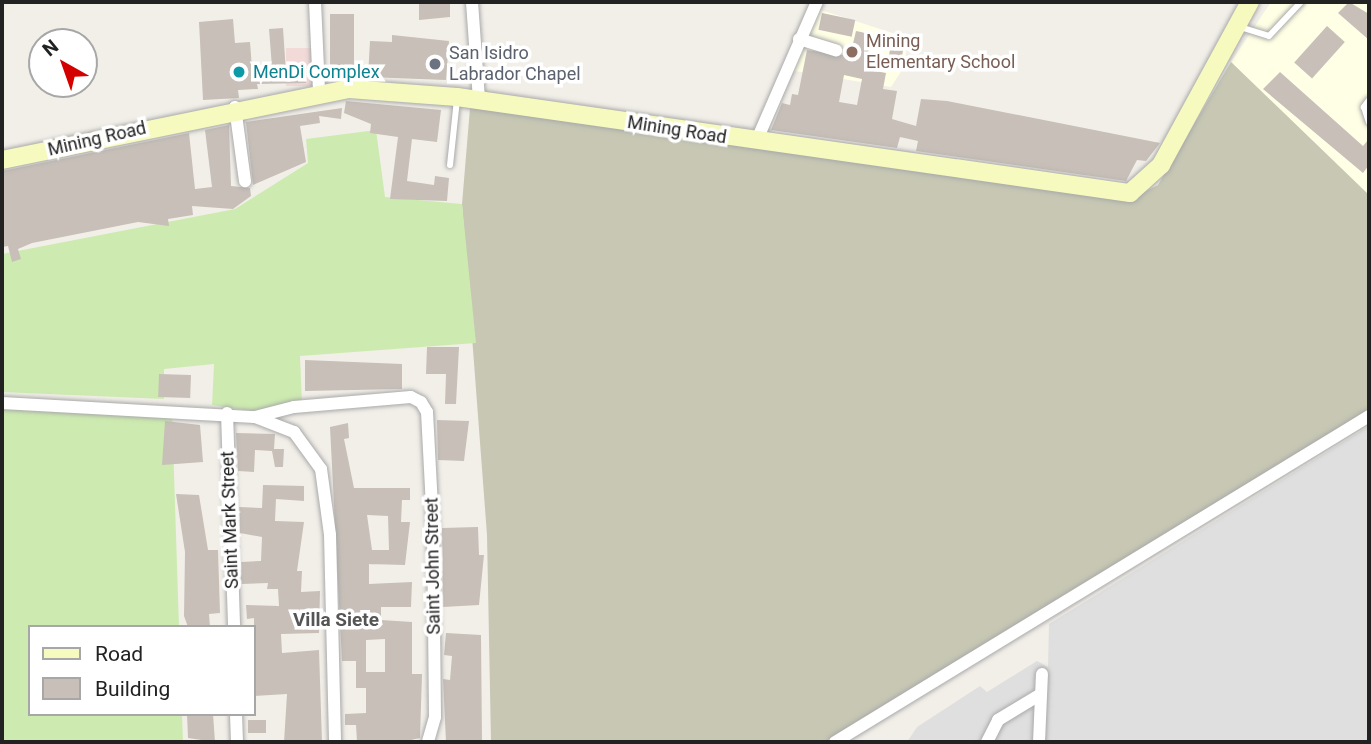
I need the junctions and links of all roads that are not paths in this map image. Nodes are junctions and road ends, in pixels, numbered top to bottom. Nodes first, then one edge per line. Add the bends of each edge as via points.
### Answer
1 (315, 2) edge
2 (472, 2) edge
3 (817, 2) edge
4 (1250, 2) edge
5 (1301, 2) edge
6 (1237, 25) junction
7 (799, 39) junction
8 (836, 50) dead end
9 (319, 90) junction
10 (457, 97) junction
11 (479, 100) junction
12 (1369, 100) edge
13 (235, 107) junction
14 (1369, 122) edge
15 (756, 142) junction
16 (2, 160) edge
17 (450, 165) dead end
18 (245, 181) dead end
19 (2, 403) edge
20 (294, 407) junction
21 (227, 413) junction
22 (1369, 416) edge
23 (255, 417) junction
24 (294, 432) junction
25 (234, 625) edge
26 (1042, 674) dead end
27 (1041, 694) junction
28 (236, 716) edge
29 (237, 742) edge
30 (335, 742) edge
31 (428, 742) edge
32 (835, 742) edge
33 (987, 742) edge
34 (1039, 742) edge

1 - 9 street
2 - 11 street
3 - 7 street
4 - 6 street, Mining Road
5 - 6 lane via 1269,36
6 - 15 street, Mining Road via 1161,165 1130,193
7 - 8 street
7 - 15 street
9 - 10 street, Mining Road
9 - 13 street, Mining Road
10 - 11 street, Mining Road
10 - 17 lane
11 - 15 street, Mining Road
12 - 14 lane via 1364,107
13 - 16 street, Mining Road
13 - 18 street
19 - 21 street
20 - 23 street
20 - 24 street
20 - 31 street, Saint John Street via 411,397 421,402 428,425 435,717
21 - 23 street
21 - 25 street, Saint Mark Street
22 - 32 street
23 - 24 street
24 - 30 street via 321,469 330,535
26 - 27 street
27 - 33 street via 998,720
27 - 34 street
28 - 29 street

